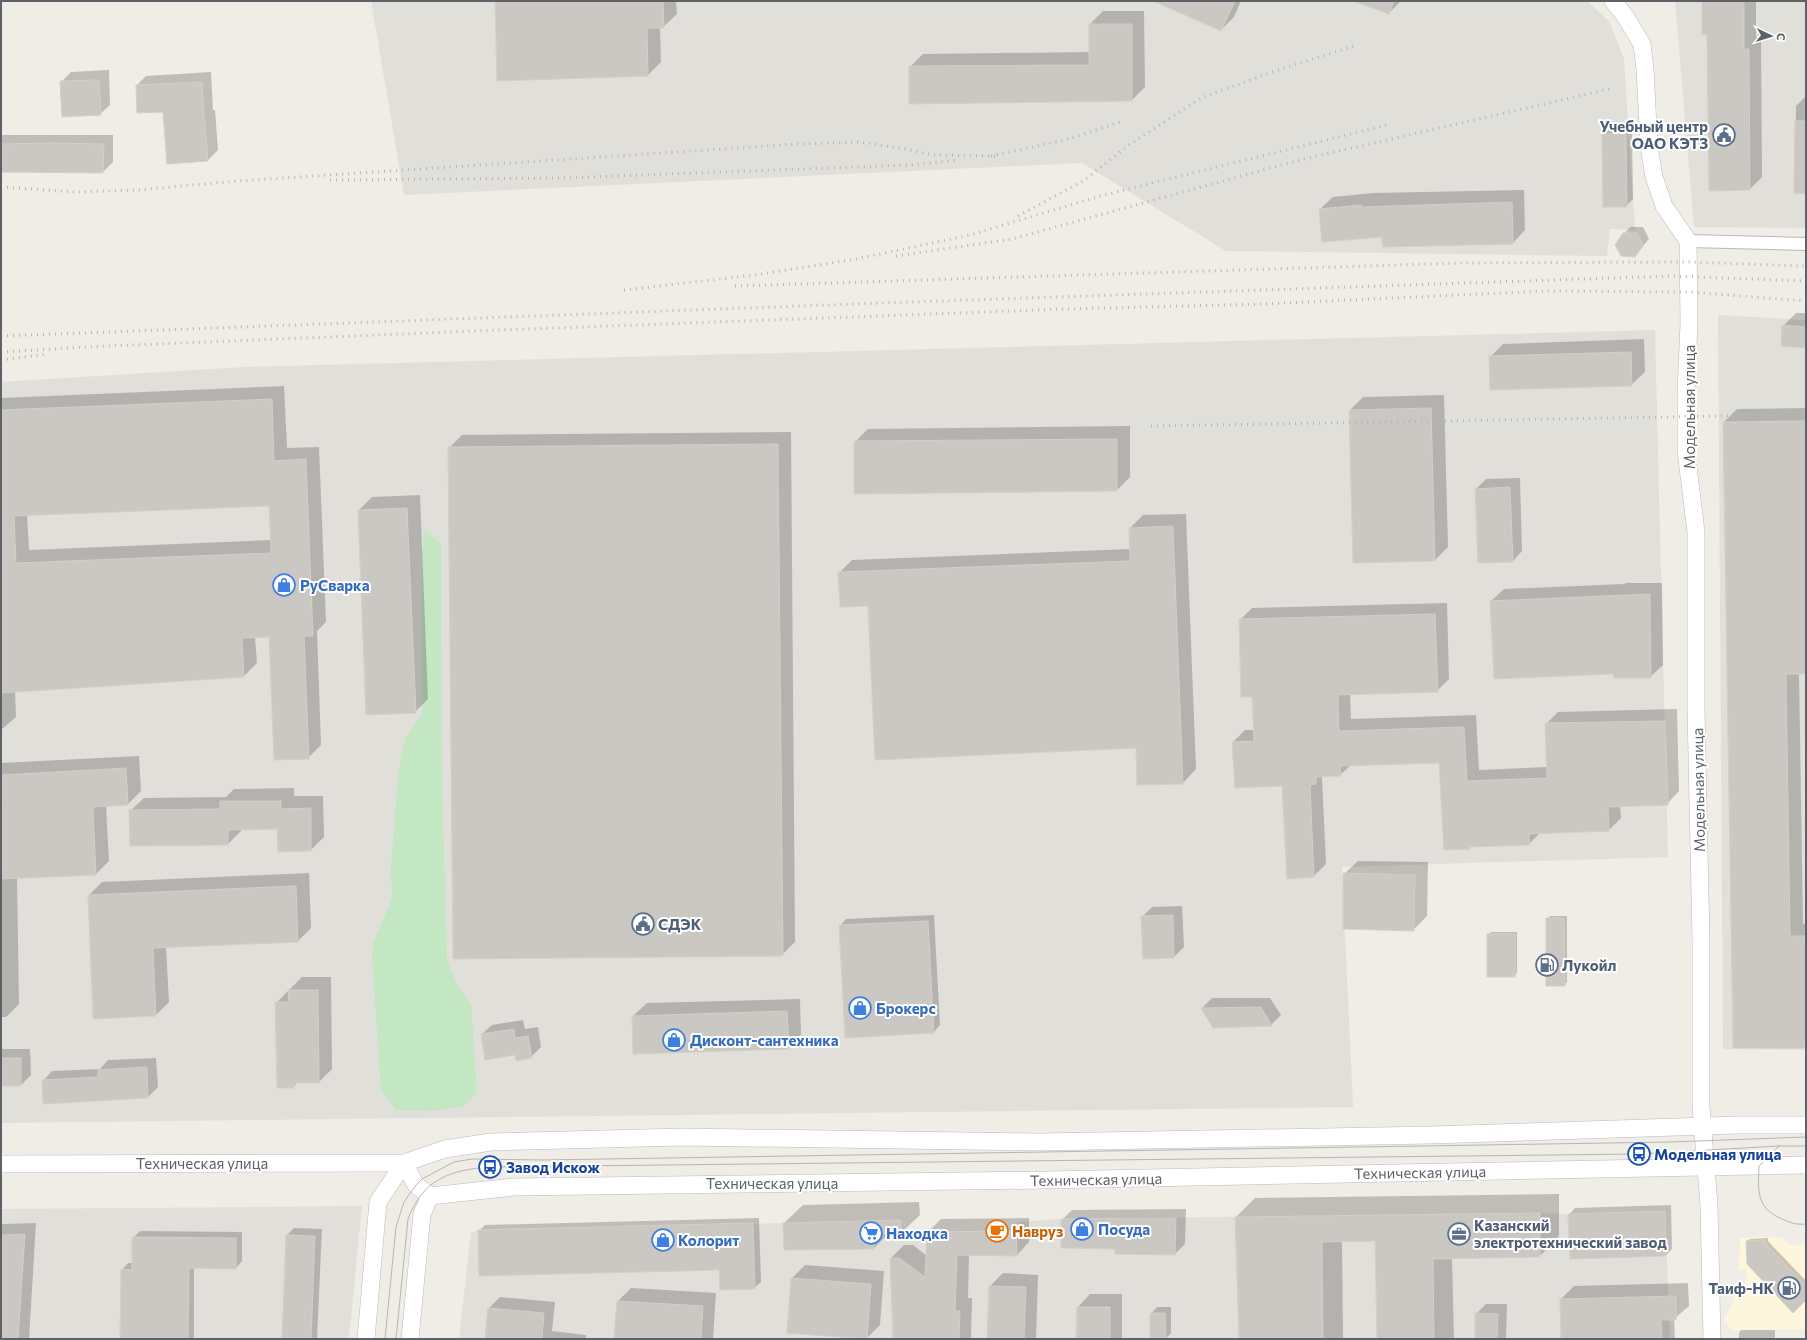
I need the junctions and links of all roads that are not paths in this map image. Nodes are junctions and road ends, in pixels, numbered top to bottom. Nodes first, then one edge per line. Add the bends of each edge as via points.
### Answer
1 (1613, 1) edge
2 (1688, 242) junction
3 (1806, 244) edge
4 (1806, 1125) edge
5 (1702, 1126) junction
6 (404, 1163) junction
7 (1, 1164) edge
8 (1806, 1165) edge
9 (1705, 1167) junction
10 (430, 1196) junction
11 (366, 1339) edge
12 (410, 1339) edge
13 (1712, 1339) edge

1 - 2 main road via 1642,44 1649,146 1654,176 1664,206
2 - 3 street
2 - 5 main road, Модельная улица via 1686,450 1696,532
4 - 5 main road, Техническая улица
5 - 6 main road, Техническая улица via 1423,1135 1042,1142 682,1138 491,1142 445,1150
5 - 9 main road, Модельная улица
6 - 7 main road, Техническая улица
6 - 10 main road via 416,1185
6 - 11 main road via 378,1202
8 - 9 main road, Техническая улица
9 - 10 main road, Техническая улица via 1054,1180 521,1186
9 - 13 main road, Модельная улица via 1709,1205
10 - 12 main road via 422,1214

